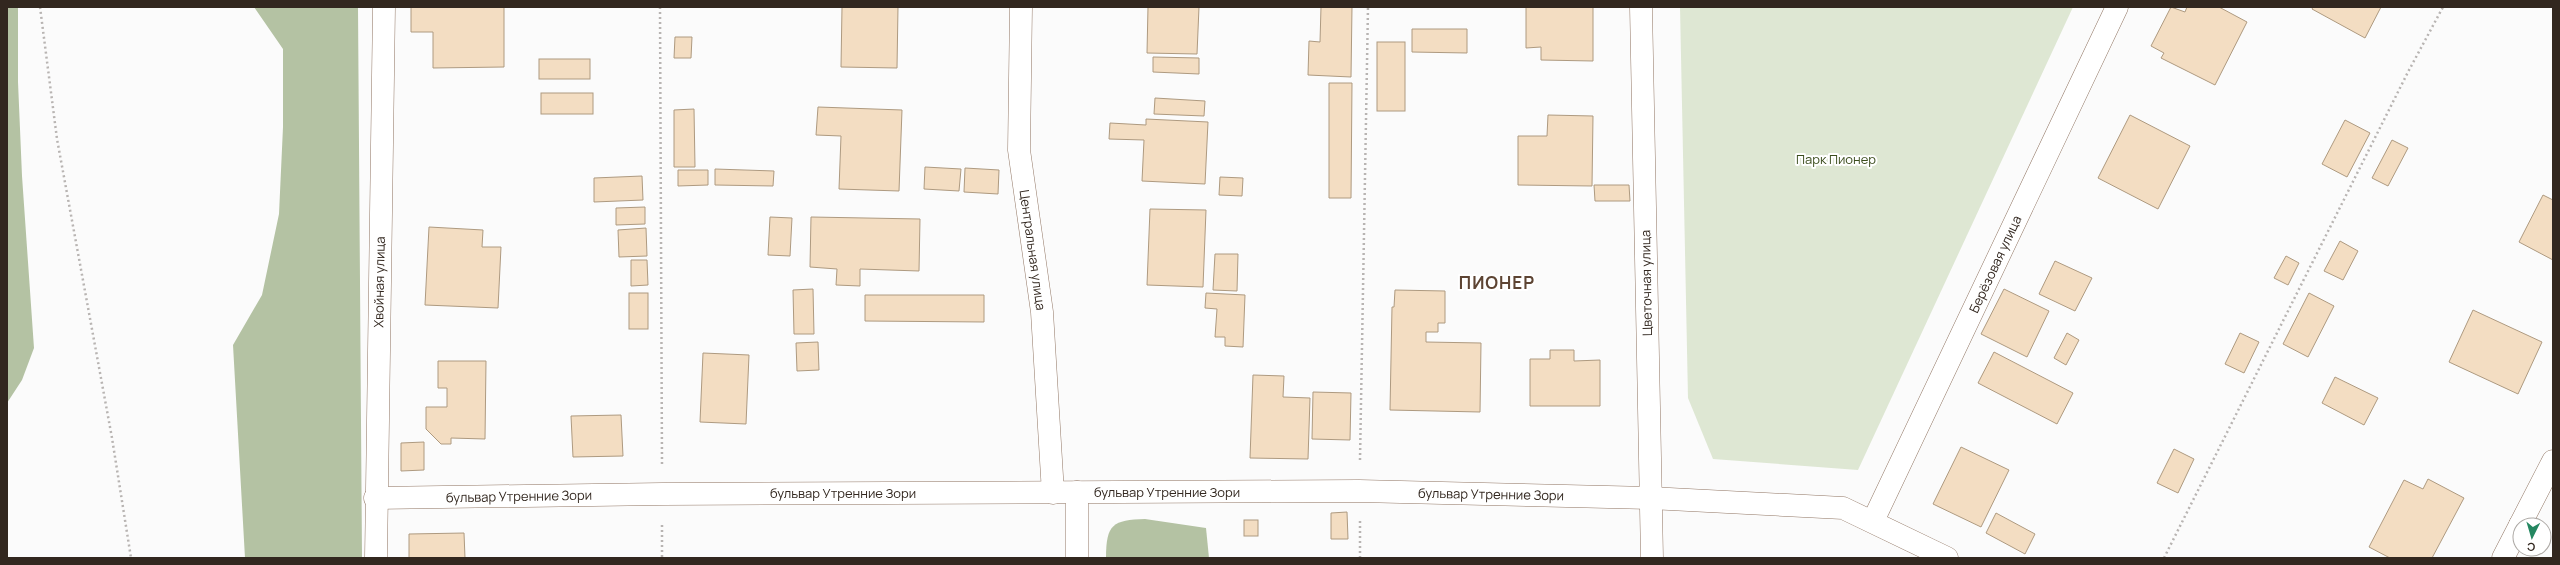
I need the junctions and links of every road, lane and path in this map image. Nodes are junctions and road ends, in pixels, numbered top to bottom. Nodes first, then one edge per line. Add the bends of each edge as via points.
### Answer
1 (40, 7) edge
2 (384, 7) edge
3 (660, 7) edge
4 (1021, 7) edge
5 (1368, 7) edge
6 (1641, 7) edge
7 (2117, 7) edge
8 (2443, 7) edge
9 (2553, 462) edge
10 (1359, 491) junction
11 (1077, 492) junction
12 (1053, 493) junction
13 (662, 494) junction
14 (375, 498) junction
15 (1650, 498) junction
16 (2524, 517) edge
17 (1873, 521) junction
18 (2512, 541) edge
19 (131, 558) edge
20 (376, 558) edge
21 (662, 558) edge
22 (1077, 558) edge
23 (1360, 558) edge
24 (1652, 558) edge
25 (1947, 558) edge
26 (2164, 558) edge
27 (2503, 558) edge

1 - 19 path via 57,139 112,438
2 - 14 street, Хвойная улица
3 - 13 path
4 - 12 street, Центральная улица via 1018,150 1042,312
5 - 10 path
6 - 15 street, Цветочная улица
7 - 17 street, Берёзовая улица
8 - 26 path
9 - 16 street
10 - 11 street, бульвар Утренние Зори
10 - 15 street, бульвар Утренние Зори
10 - 23 path
11 - 12 street, бульвар Утренние Зори
11 - 22 street
12 - 13 street, бульвар Утренние Зори
13 - 14 street, бульвар Утренние Зори
13 - 21 path
14 - 20 street, Хвойная улица
15 - 17 street, бульвар Утренние Зори via 1843,508
15 - 24 street, Цветочная улица
17 - 25 street, бульвар Утренние Зори
18 - 27 street

